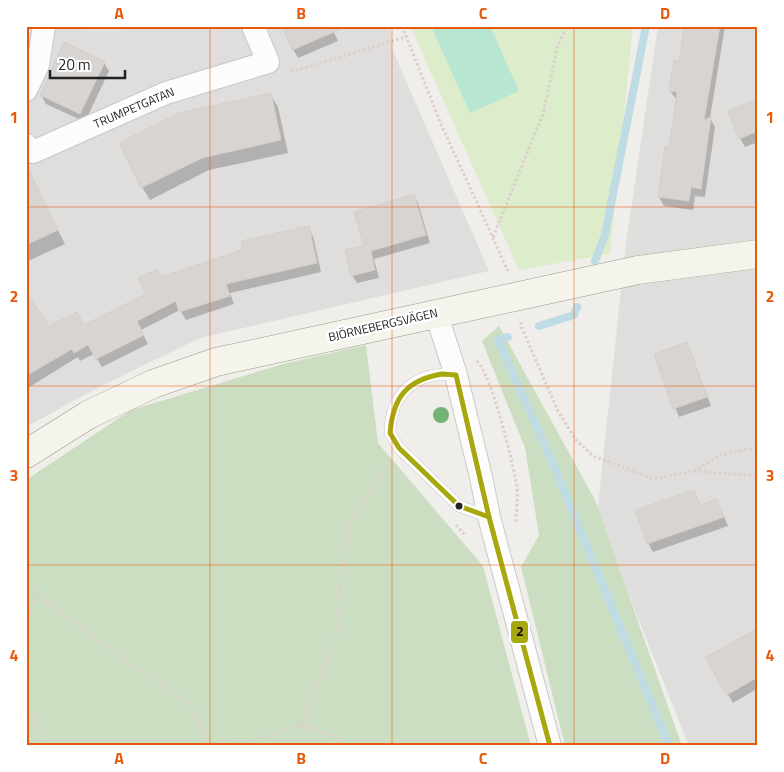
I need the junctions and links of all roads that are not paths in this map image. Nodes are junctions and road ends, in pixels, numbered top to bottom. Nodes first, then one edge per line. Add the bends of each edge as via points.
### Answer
1 (44, 26) edge
2 (253, 26) edge
3 (26, 90) edge
4 (26, 144) edge
5 (758, 254) edge
6 (436, 314) junction
7 (456, 375) junction
8 (26, 454) edge
9 (489, 517) junction
10 (550, 746) edge

1 - 3 street via 38,65
2 - 4 street, TRUMPETGATAN via 268,62 166,94 33,152
5 - 6 street, BJÖRNEBERGSVÄGEN via 638,270
6 - 7 street
6 - 8 street, BJÖRNEBERGSVÄGEN via 216,362 162,380 88,415
7 - 9 street
7 - 9 lane via 442,373 423,377 408,385 393,409 390,433 399,448 459,506
9 - 10 street

